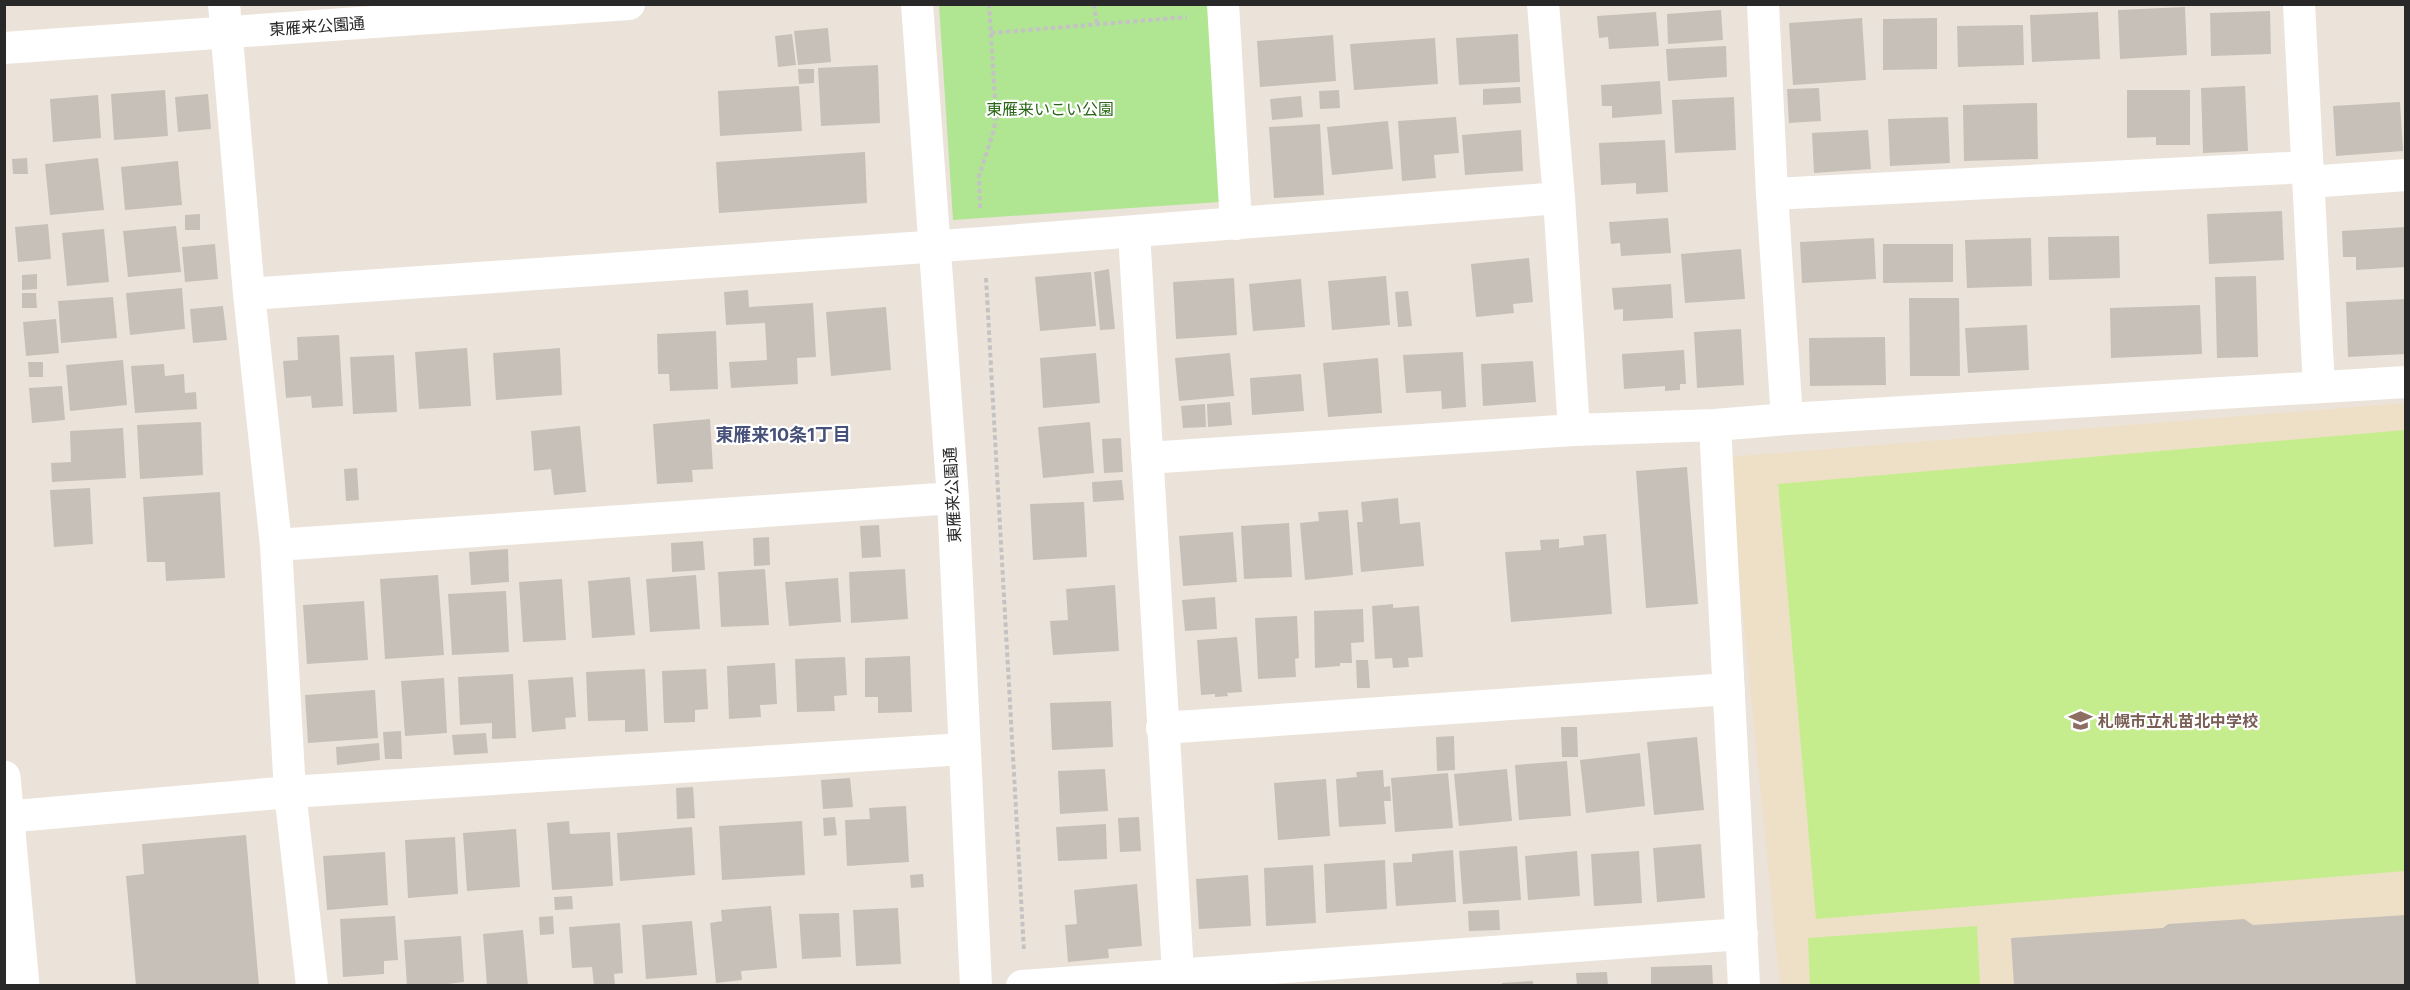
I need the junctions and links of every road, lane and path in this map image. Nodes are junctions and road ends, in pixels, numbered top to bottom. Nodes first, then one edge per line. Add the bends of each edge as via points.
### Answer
1 (629, 4) edge
2 (917, 4) edge
3 (989, 4) edge
4 (1094, 4) edge
5 (1223, 4) edge
6 (1543, 4) edge
7 (1763, 4) edge
8 (2299, 4) edge
9 (1191, 17) dead end
10 (225, 18) edge
11 (1098, 25) junction
12 (991, 33) junction
13 (4, 48) edge
14 (2308, 174) junction
15 (2406, 175) edge
16 (1772, 194) junction
17 (1559, 198) junction
18 (980, 211) dead end
19 (1236, 224) junction
20 (1134, 232) junction
21 (933, 246) junction
22 (985, 269) dead end
23 (249, 294) junction
24 (2406, 382) edge
25 (2319, 387) junction
26 (1787, 419) junction
27 (1715, 425) junction
28 (1574, 430) junction
29 (1147, 458) junction
30 (953, 498) junction
31 (276, 545) junction
32 (1729, 689) junction
33 (1162, 728) junction
34 (963, 750) junction
35 (4, 777) edge
36 (290, 792) junction
37 (6, 817) edge
38 (1742, 934) junction
39 (1023, 972) edge
40 (1178, 973) junction
41 (23, 986) edge
42 (312, 986) edge
43 (976, 986) edge
44 (1744, 986) edge

1 - 10 street, 東雁来公園通
2 - 21 street, 東雁来公園通
3 - 12 path
4 - 11 path
5 - 19 street
6 - 17 street
7 - 16 street
8 - 14 street
9 - 11 path
10 - 13 street, 東雁来公園通
10 - 23 street
11 - 12 path
12 - 18 path via 996,114 979,176
14 - 15 street
14 - 16 street
14 - 25 street
16 - 26 street
17 - 19 street
17 - 28 street
19 - 20 street
20 - 21 street
20 - 29 street
21 - 23 street
21 - 30 street, 東雁来公園通
22 - 39 path
23 - 31 street
24 - 25 street
25 - 26 street
26 - 27 street
27 - 28 street
27 - 32 street
28 - 29 street
29 - 33 street
30 - 31 street
30 - 34 street, 東雁来公園通
31 - 36 street
32 - 33 street
32 - 38 street
33 - 40 street
34 - 36 street
34 - 43 street, 東雁来公園通
35 - 37 street
36 - 37 street
36 - 42 street
37 - 41 street
38 - 40 street
38 - 44 street
39 - 40 street

